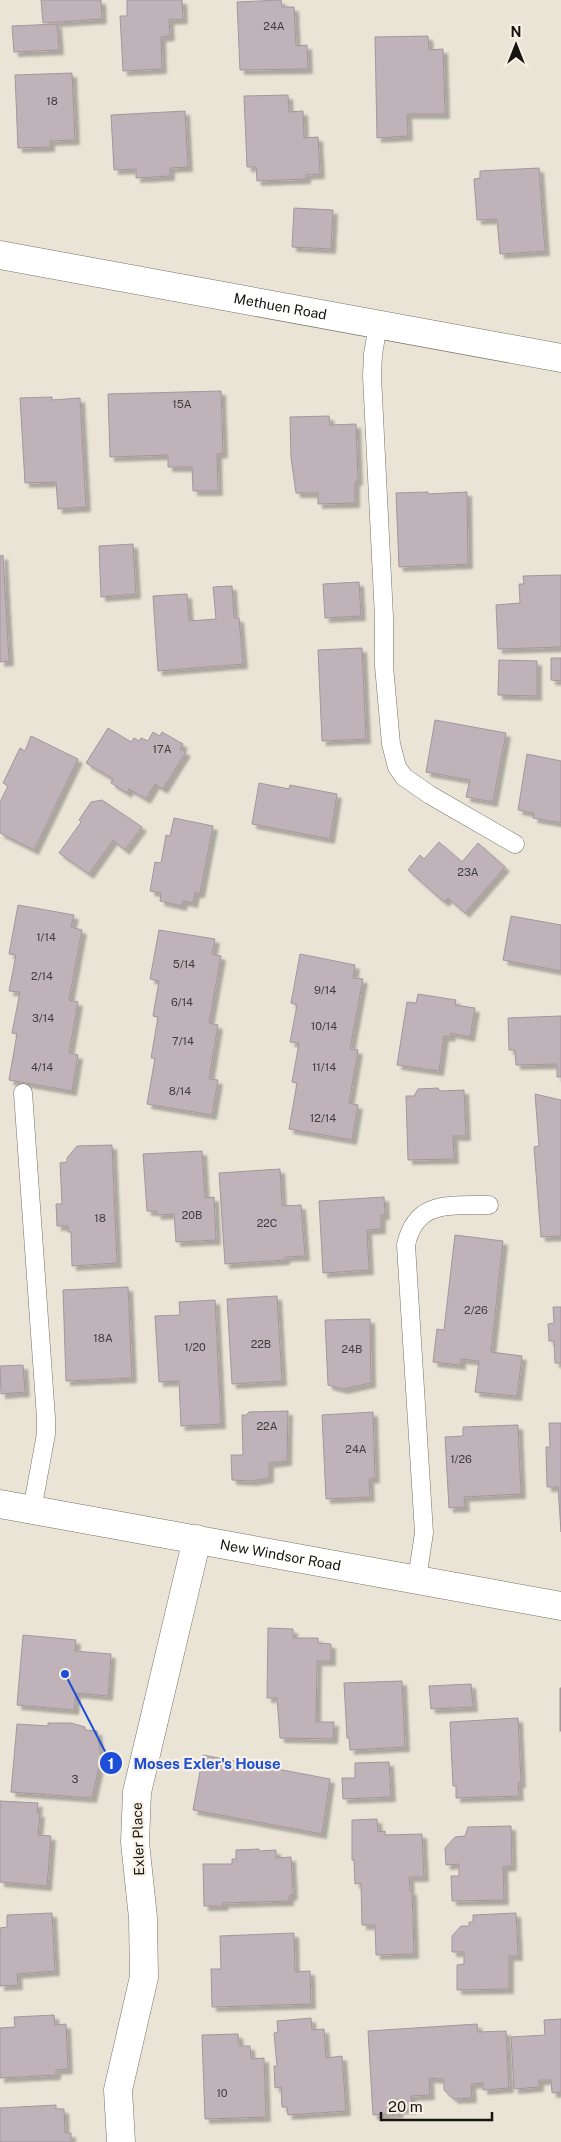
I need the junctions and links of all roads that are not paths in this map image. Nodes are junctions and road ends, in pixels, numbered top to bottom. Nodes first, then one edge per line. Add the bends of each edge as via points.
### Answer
1 (0, 255) edge
2 (378, 325) junction
3 (561, 358) edge
4 (515, 844) dead end
5 (23, 1093) dead end
6 (489, 1205) dead end
7 (0, 1504) edge
8 (32, 1510) junction
9 (197, 1539) junction
10 (416, 1579) junction
11 (561, 1606) edge
12 (120, 2142) edge

1 - 2 street, Methuen Road
2 - 3 street, Methuen Road
2 - 4 lane via 372,376 384,666 391,744 397,767 404,777 430,795
5 - 8 lane via 46,1418
6 - 10 lane via 435,1207 416,1219 406,1245 424,1533
7 - 8 street, New Windsor Road
8 - 9 street, New Windsor Road
9 - 10 street, New Windsor Road
9 - 12 street, Exler Place via 137,1792 135,1842 143,1918 144,1977 118,2090
10 - 11 street, New Windsor Road

